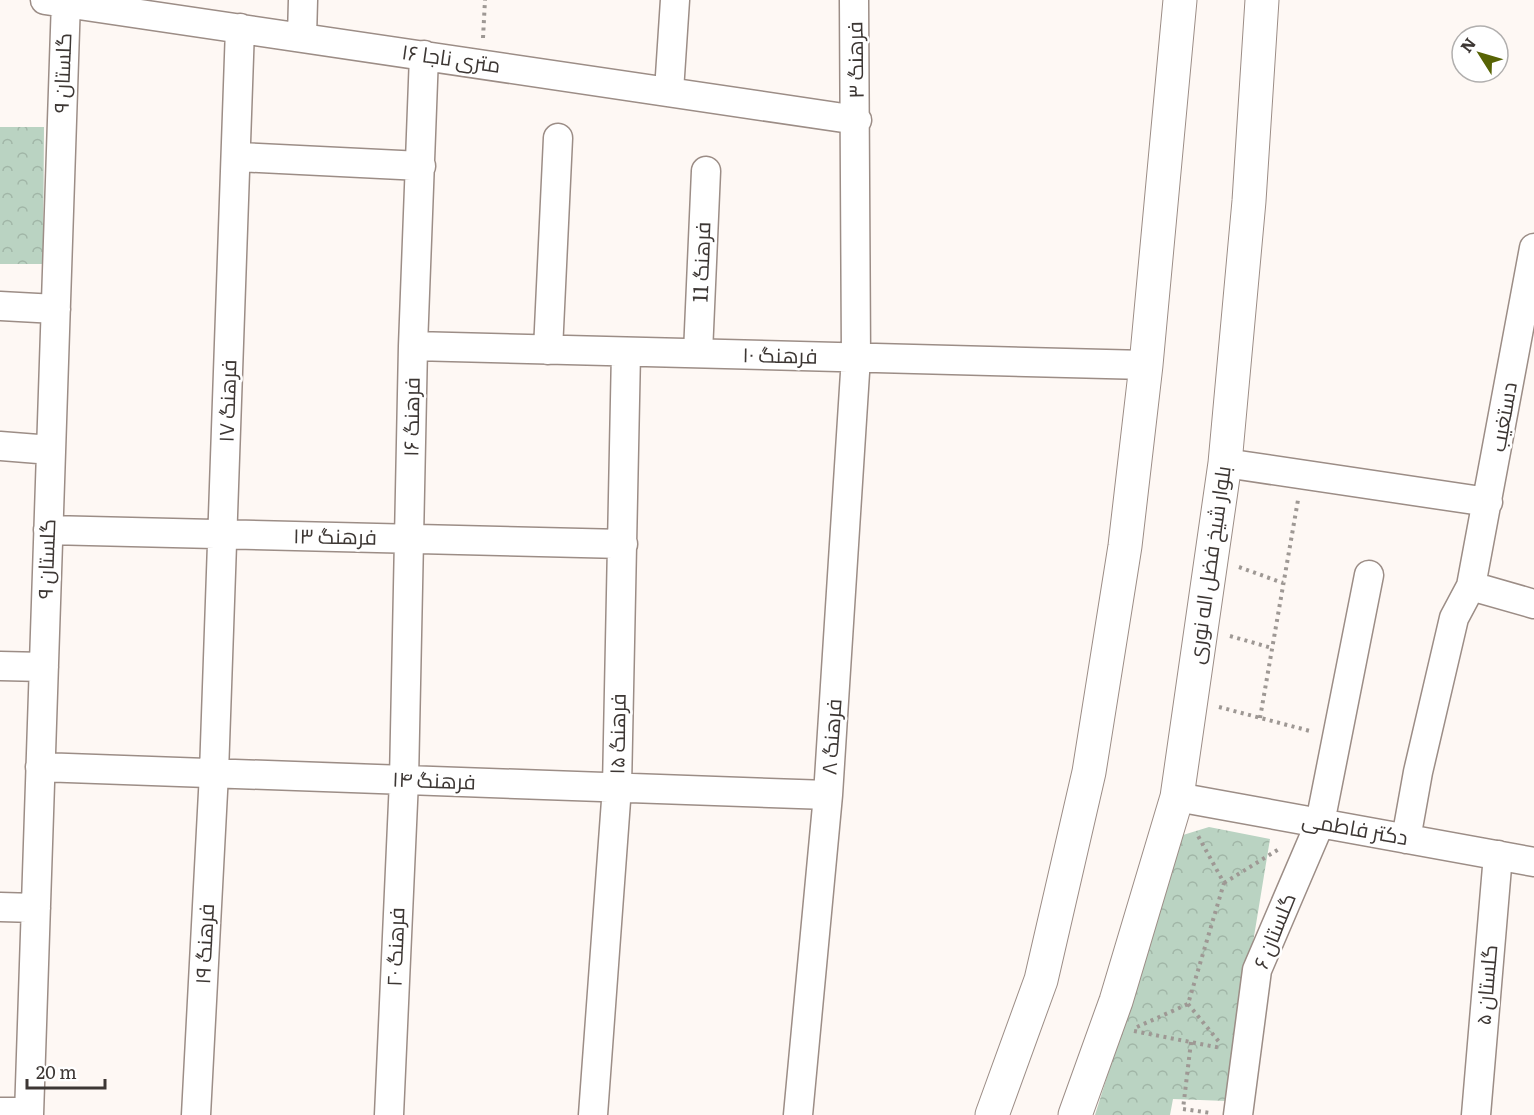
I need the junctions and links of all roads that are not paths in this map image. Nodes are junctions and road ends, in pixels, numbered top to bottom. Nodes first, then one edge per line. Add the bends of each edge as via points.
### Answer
1 (303, 0) edge
2 (675, 0) edge
3 (855, 0) edge
4 (1180, 0) edge
5 (1262, 0) edge
6 (59, 1) edge
7 (240, 28) junction
8 (302, 37) junction
9 (424, 55) junction
10 (669, 91) junction
11 (857, 120) junction
12 (558, 138) dead end
13 (238, 158) junction
14 (420, 166) junction
15 (706, 171) dead end
16 (1534, 248) edge
17 (0, 306) edge
18 (56, 309) junction
19 (413, 346) junction
20 (548, 350) junction
21 (626, 352) junction
22 (698, 353) junction
23 (856, 357) junction
24 (1146, 365) junction
25 (0, 446) edge
26 (51, 450) junction
27 (1225, 463) junction
28 (1488, 502) junction
29 (48, 530) junction
30 (223, 534) junction
31 (410, 538) junction
32 (623, 544) junction
33 (1370, 575) dead end
34 (1471, 586) junction
35 (1534, 604) edge
36 (0, 666) edge
37 (44, 667) junction
38 (40, 767) junction
39 (214, 773) junction
40 (404, 780) junction
41 (617, 787) junction
42 (828, 795) junction
43 (1177, 797) junction
44 (1320, 823) junction
45 (1406, 839) junction
46 (1498, 855) junction
47 (1534, 862) edge
48 (0, 907) edge
49 (36, 909) junction
50 (0, 1112) edge
51 (29, 1114) edge
52 (1227, 1114) edge
53 (196, 1115) edge
54 (389, 1115) edge
55 (593, 1115) edge
56 (798, 1115) edge
57 (993, 1115) edge
58 (1075, 1115) edge
59 (1476, 1115) edge

1 - 8 street
2 - 10 street
3 - 11 street, فرهنگ ۳
4 - 24 street
5 - 27 street, بلوار شیخ فضل اله نوری via 1249,201
6 - 7 street, ۱۶ متری ناجا
6 - 18 street, گلستان ۹
7 - 8 street, ۱۶ متری ناجا
7 - 13 street, فرهنگ ۱۷
8 - 9 street, ۱۶ متری ناجا
9 - 10 street, ۱۶ متری ناجا
9 - 14 street, فرهنگ ۱۶
10 - 11 street, ۱۶ متری ناجا
11 - 23 street, فرهنگ ۳
12 - 20 street
13 - 14 street
13 - 30 street, فرهنگ ۱۷
14 - 19 street, فرهنگ ۱۶
15 - 22 street, فرهنگ 11
16 - 28 street, دستغیب
17 - 18 street
18 - 26 street, گلستان ۹
19 - 20 street, فرهنگ ۱۰
19 - 31 street, فرهنگ ۱۶
20 - 21 street, فرهنگ ۱۰
21 - 22 street, فرهنگ ۱۰
21 - 32 street, فرهنگ ۱۵
22 - 23 street, فرهنگ ۱۰
23 - 24 street, فرهنگ ۱۰
23 - 42 street, فرهنگ ۸
24 - 57 street via 1125,546 1089,772 1041,980
25 - 26 street
26 - 29 street, گلستان ۹
27 - 28 street
27 - 43 street, بلوار شیخ فضل اله نوری
28 - 34 street, دستغیب
29 - 30 street, فرهنگ ۱۳
29 - 37 street, گلستان ۹
30 - 31 street, فرهنگ ۱۳
30 - 39 street, فرهنگ ۱۷
31 - 32 street, فرهنگ ۱۳
31 - 40 street, فرهنگ ۱۶
32 - 41 street, فرهنگ ۱۵
33 - 44 street, گلستان ۶
34 - 35 street
34 - 45 street, دستغیب via 1454,618
36 - 37 street
37 - 38 street, گلستان ۹
38 - 39 street, فرهنگ ۱۴
38 - 49 street, گلستان ۹
39 - 40 street, فرهنگ ۱۴
39 - 53 street, فرهنگ ۱۹
40 - 41 street, فرهنگ ۱۴
40 - 54 street, فرهنگ ۲۰
41 - 42 street, فرهنگ ۱۴
41 - 55 street, فرهنگ ۱۵
42 - 56 street, فرهنگ ۸
43 - 44 street, دکتر فاطمی
43 - 58 street, بلوار شیخ فضل اله نوری via 1116,1001
44 - 45 street, دکتر فاطمی
44 - 52 street, گلستان ۶ via 1257,970
45 - 46 street, دکتر فاطمی
46 - 47 street, دکتر فاطمی
46 - 59 street, گلستان ۵
48 - 49 street
49 - 51 street, گلستان ۹
50 - 51 street

